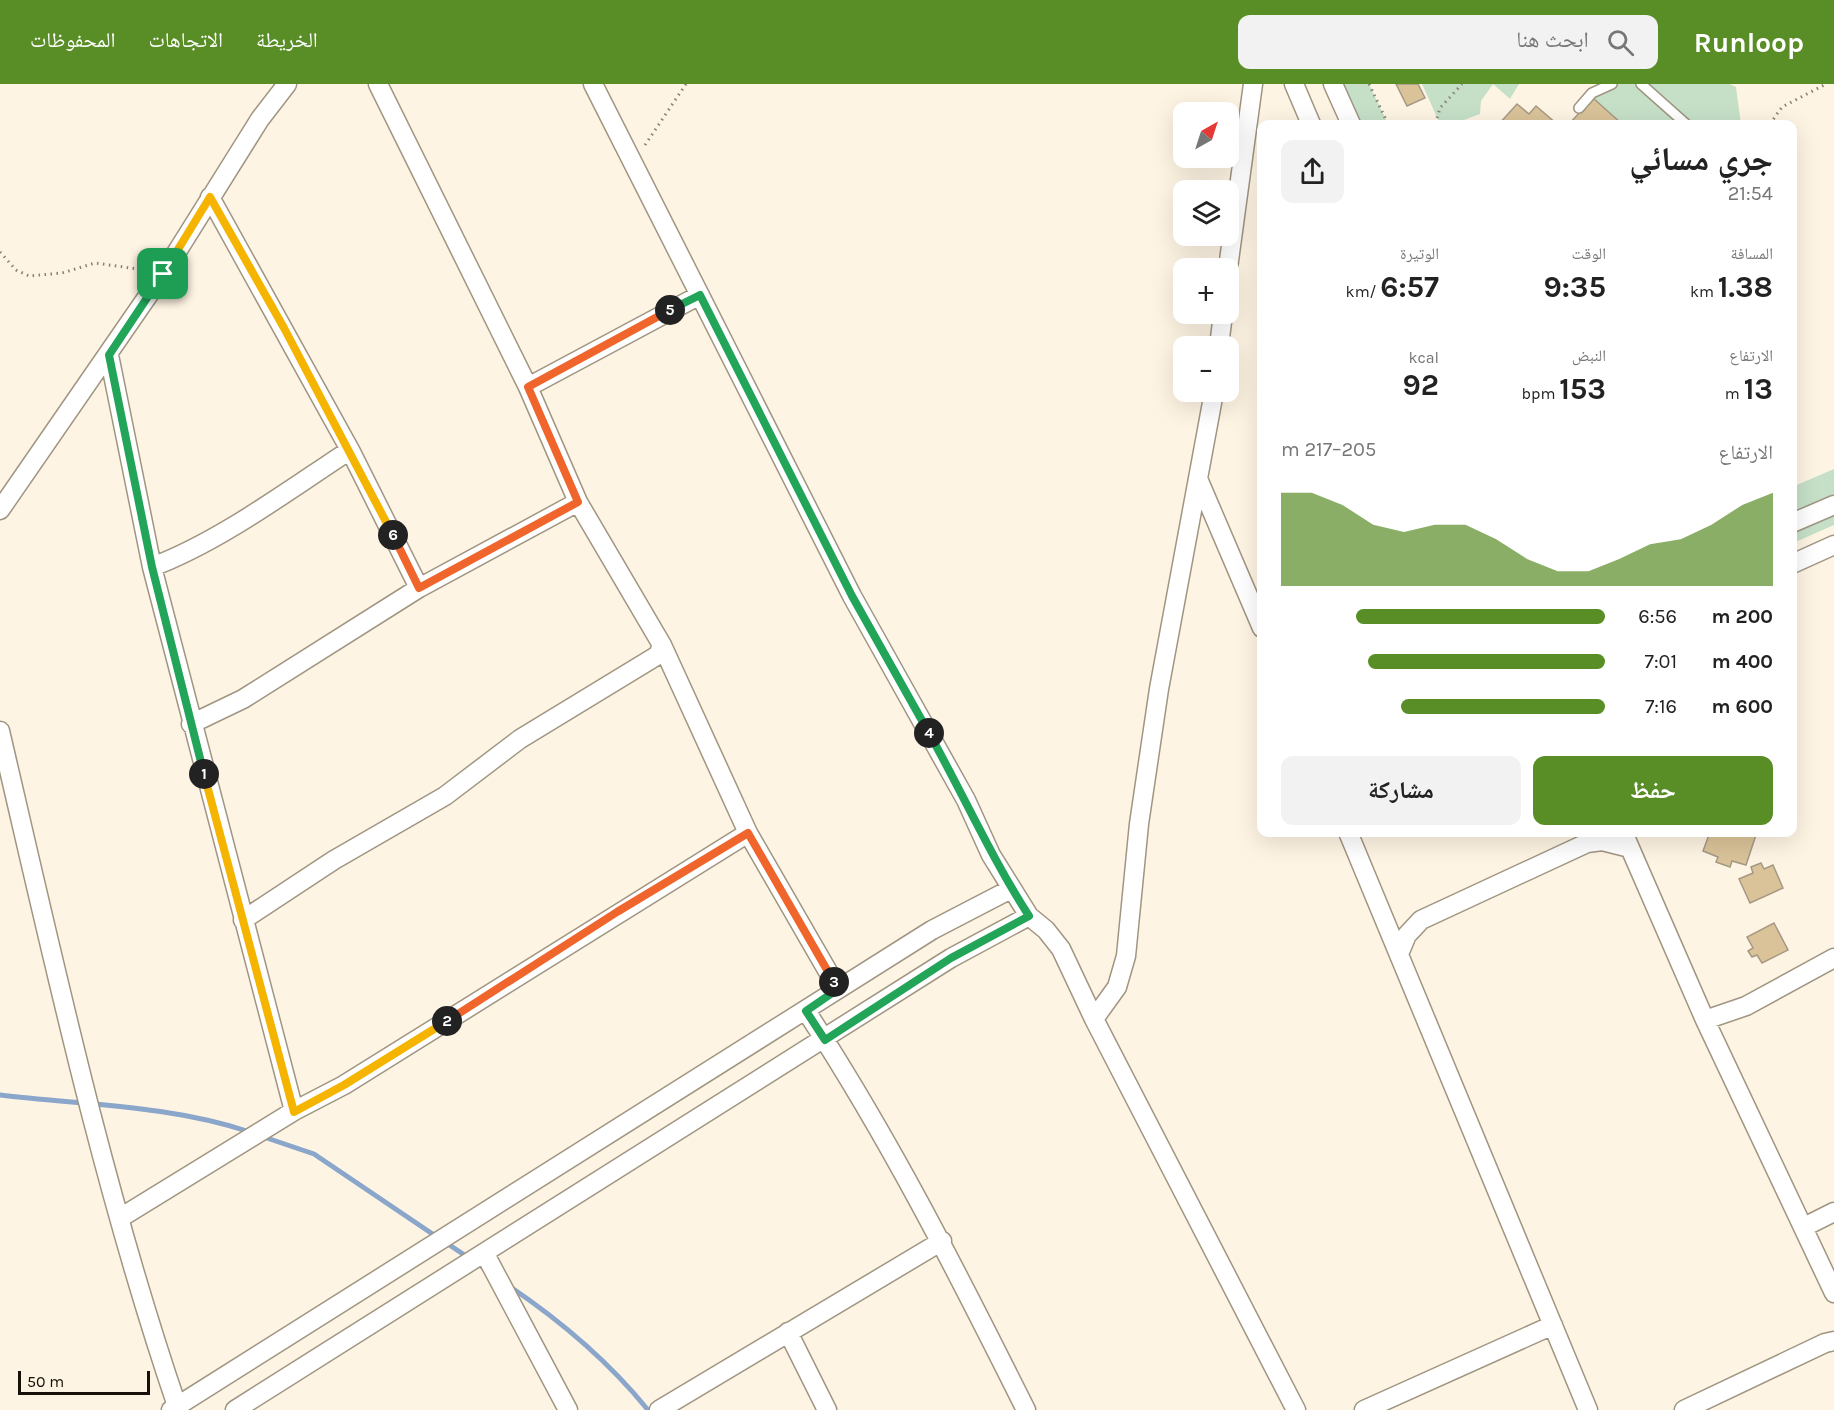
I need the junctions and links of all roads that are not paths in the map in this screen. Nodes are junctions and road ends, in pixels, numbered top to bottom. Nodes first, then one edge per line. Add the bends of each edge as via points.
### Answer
1 (287, 84) edge
2 (378, 84) edge
3 (593, 84) edge
4 (1253, 84) edge
5 (1294, 84) edge
6 (1333, 84) edge
7 (1612, 84) edge
8 (1641, 84) edge
9 (1579, 108) dead end
10 (1309, 120) edge
11 (1348, 120) edge
12 (1682, 120) edge
13 (210, 197) junction
14 (1229, 258) edge
15 (700, 295) junction
16 (109, 355) junction
17 (528, 387) junction
18 (1212, 402) edge
19 (350, 450) junction
20 (1199, 480) junction
21 (578, 502) junction
22 (1834, 505) edge
23 (0, 510) edge
24 (1797, 521) edge
25 (1834, 545) edge
26 (1797, 562) edge
27 (152, 567) junction
28 (419, 588) junction
29 (1257, 616) edge
30 (662, 645) junction
31 (191, 724) junction
32 (0, 731) edge
33 (748, 833) junction
34 (1350, 837) edge
35 (1627, 840) edge
36 (1011, 889) junction
37 (1380, 909) junction
38 (1029, 916) junction
39 (243, 920) junction
40 (1420, 920) junction
41 (1399, 954) junction
42 (1834, 958) edge
43 (838, 989) junction
44 (806, 1011) junction
45 (1094, 1019) junction
46 (1705, 1020) junction
47 (825, 1040) junction
48 (294, 1112) junction
49 (1834, 1212) edge
50 (120, 1218) junction
51 (1804, 1227) junction
52 (942, 1241) junction
53 (485, 1254) junction
54 (1834, 1293) edge
55 (1553, 1325) junction
56 (788, 1332) junction
57 (1834, 1341) edge
58 (174, 1408) edge
59 (236, 1410) edge
60 (568, 1410) edge
61 (659, 1410) edge
62 (827, 1410) edge
63 (1026, 1410) edge
64 (1296, 1410) edge
65 (1364, 1410) edge
66 (1588, 1410) edge
67 (1684, 1410) edge

1 - 13 street
2 - 17 street
3 - 15 street
4 - 14 street
5 - 10 street
6 - 11 street
7 - 9 lane via 1592,93
8 - 12 lane
13 - 16 street
13 - 19 street
15 - 17 street
15 - 36 street via 852,596
16 - 23 street
16 - 27 street
17 - 21 street
18 - 20 street
19 - 27 street via 203,542
19 - 28 street
20 - 29 street
20 - 45 street via 1158,700 1139,825 1126,956 1117,987
21 - 28 street
21 - 30 street
22 - 24 street
25 - 26 street
27 - 31 street
28 - 31 street via 252,694
30 - 33 street
30 - 39 street via 658,655 520,739 445,796 364,841
31 - 39 street
32 - 50 street via 82,1081
33 - 43 street
33 - 48 street via 344,1085
34 - 37 street
35 - 40 street via 1587,843
35 - 46 street
36 - 38 street
36 - 43 street via 932,930
37 - 40 street via 1399,919
37 - 41 street
38 - 45 street via 1061,949
38 - 47 street via 951,958
39 - 48 street
40 - 41 street
41 - 55 street
42 - 46 street via 1746,1006
43 - 44 street
44 - 47 street
44 - 58 street
45 - 64 street
46 - 51 street
47 - 52 street
47 - 53 street
48 - 50 street
49 - 51 street
50 - 58 street
51 - 54 street
52 - 56 street
52 - 63 street
53 - 59 street
53 - 60 street
55 - 65 street
55 - 66 street
56 - 61 street
56 - 62 street
57 - 67 street

